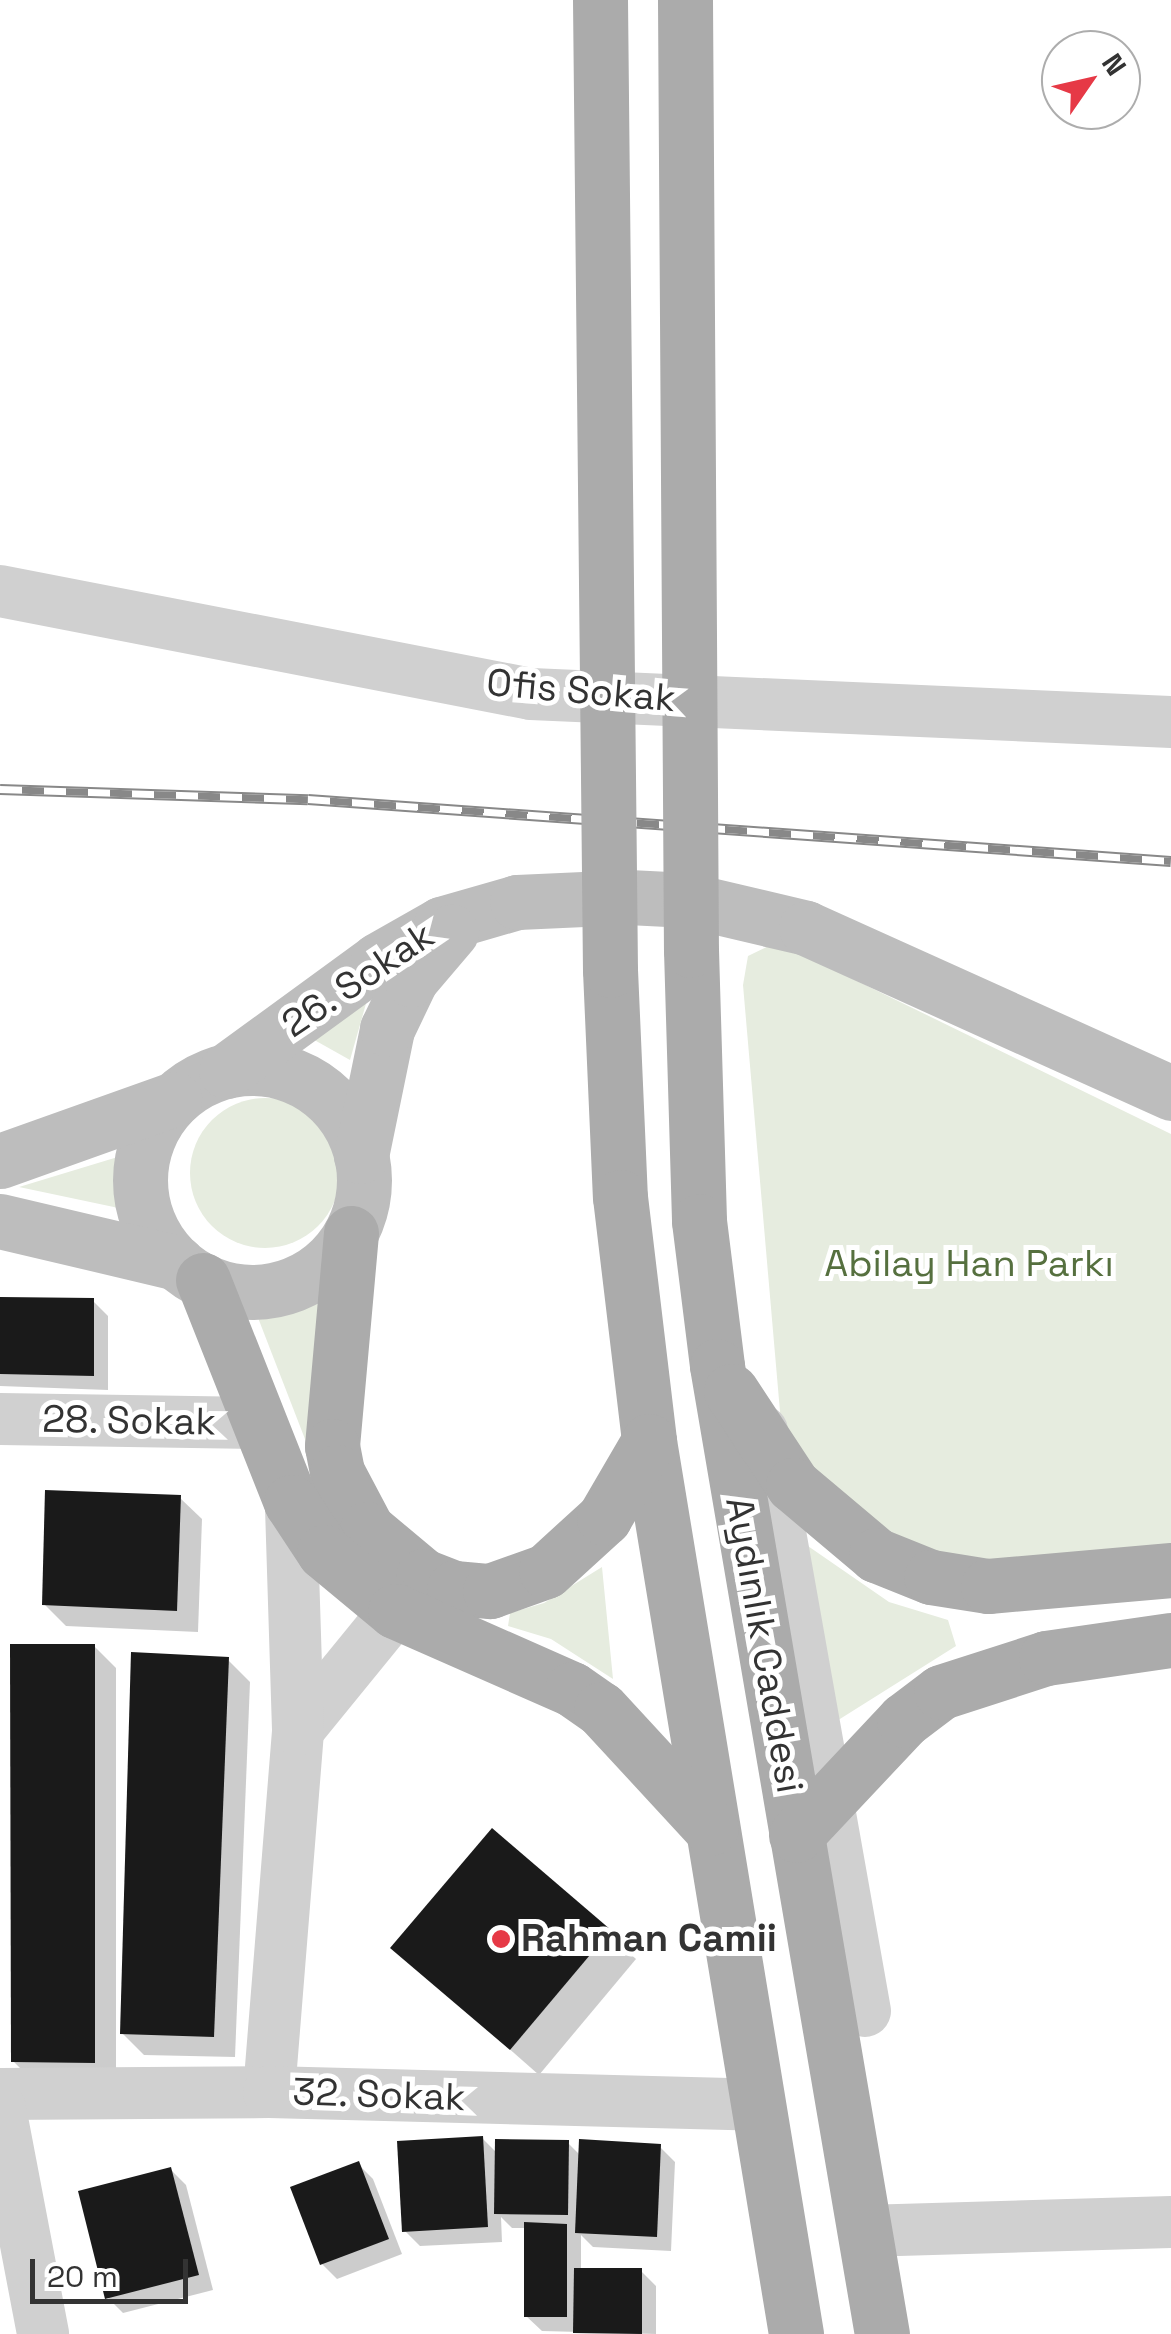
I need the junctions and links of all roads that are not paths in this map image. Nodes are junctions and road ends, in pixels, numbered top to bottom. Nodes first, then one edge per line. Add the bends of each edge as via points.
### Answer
1 (600, 0) edge
2 (685, 0) edge
3 (0, 592) edge
4 (1171, 722) edge
5 (467, 913) junction
6 (226, 1071) junction
7 (1171, 1093) edge
8 (174, 1100) junction
9 (361, 1156) junction
10 (0, 1161) edge
11 (0, 1221) edge
12 (351, 1233) junction
13 (190, 1272) junction
14 (747, 1401) junction
15 (0, 1418) edge
16 (259, 1423) junction
17 (649, 1442) junction
18 (291, 1502) junction
19 (1171, 1570) edge
20 (395, 1611) junction
21 (1171, 1640) edge
22 (298, 1730) junction
23 (812, 1820) junction
24 (712, 1829) junction
25 (865, 2011) dead end
26 (269, 2092) junction
27 (0, 2094) edge
28 (758, 2105) junction
29 (0, 2108) edge
30 (1171, 2222) edge
31 (864, 2231) junction
32 (44, 2334) edge
33 (796, 2334) edge
34 (882, 2334) edge

1 - 17 main road, Aydınlık Caddesi, bridge via 610,970 620,1197
2 - 14 main road, Aydınlık Caddesi, bridge via 699,1222
3 - 4 street, Ofis Sokak via 532,694
5 - 6 street, 26. Sokak via 378,960
5 - 7 street via 518,902 628,897 752,911 836,941
5 - 9 street, 26. Sokak via 398,1003
6 - 8 street
6 - 9 street via 285,1072 311,1085 352,1128
8 - 10 street
8 - 13 street via 149,1137 140,1182 158,1240
9 - 12 street via 364,1186
11 - 13 street
12 - 13 street via 320,1270 274,1290 250,1293
12 - 17 main road via 332,1446 337,1472 367,1529 423,1576 490,1591 546,1571 604,1518
13 - 16 main road
14 - 19 main road via 794,1486 876,1554 930,1577 988,1586
14 - 23 main road, Aydınlık Caddesi
14 - 23 street
15 - 16 street, 28. Sokak
16 - 18 main road
17 - 24 main road, Aydınlık Caddesi
18 - 20 main road via 324,1552
18 - 22 street
20 - 22 street
20 - 24 main road via 586,1699 641,1747
21 - 23 main road via 1046,1658 941,1692 904,1720
22 - 26 street
23 - 25 street
23 - 31 main road, Aydınlık Caddesi
24 - 28 main road, Aydınlık Caddesi
26 - 27 street, 32. Sokak
26 - 28 street, 32. Sokak
28 - 33 main road, Aydınlık Caddesi
29 - 32 street
30 - 31 street
31 - 34 main road, Aydınlık Caddesi

